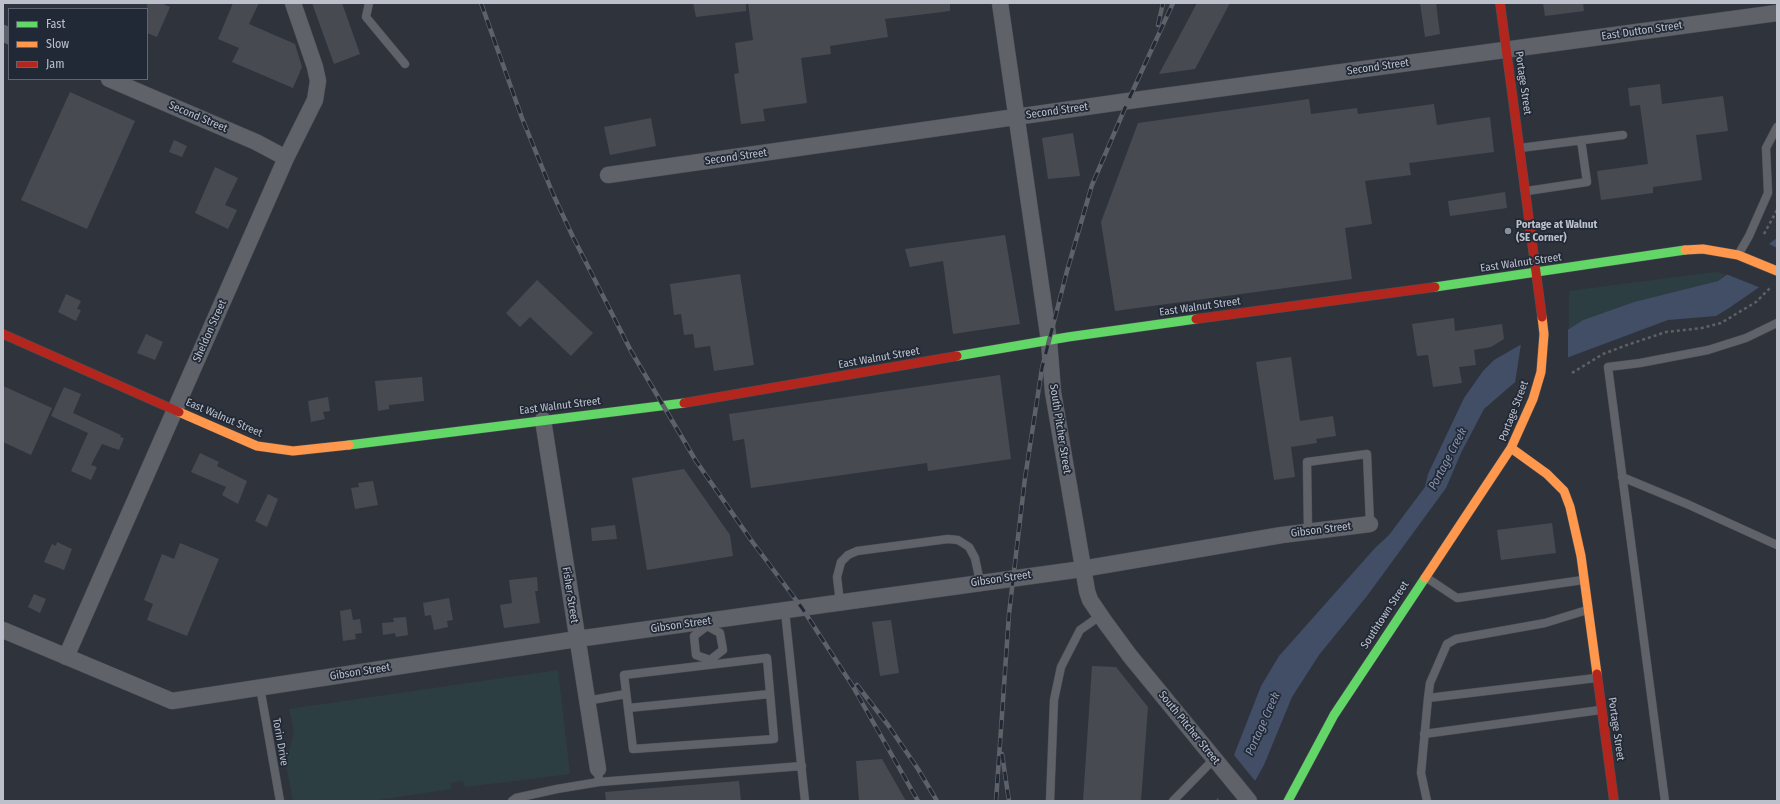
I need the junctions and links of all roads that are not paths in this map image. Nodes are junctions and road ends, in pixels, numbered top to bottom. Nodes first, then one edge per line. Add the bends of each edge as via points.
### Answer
1 (293, 3) edge
2 (369, 3) edge
3 (1000, 3) edge
4 (1500, 3) edge
5 (1776, 3) edge
6 (1777, 13) edge
7 (1506, 49) junction
8 (405, 64) dead end
9 (111, 80) edge
10 (1016, 117) junction
11 (1777, 127) edge
12 (1623, 135) dead end
13 (1581, 140) junction
14 (1520, 148) junction
15 (286, 158) junction
16 (608, 175) dead end
17 (1526, 191) junction
18 (1743, 256) junction
19 (1777, 270) edge
20 (1536, 273) junction
21 (1777, 323) edge
22 (3, 334) edge
23 (1049, 340) junction
24 (175, 410) junction
25 (543, 420) junction
26 (1511, 448) junction
27 (1622, 477) junction
28 (1370, 524) joint
29 (1308, 532) junction
30 (1777, 545) edge
31 (1082, 569) junction
32 (1425, 577) junction
33 (1584, 580) junction
34 (980, 582) junction
35 (840, 603) junction
36 (1588, 610) junction
37 (785, 611) junction
38 (1100, 616) junction
39 (706, 624) junction
40 (3, 630) edge
41 (577, 639) junction
42 (66, 657) junction
43 (711, 662) junction
44 (1597, 678) junction
45 (260, 687) junction
46 (626, 694) junction
47 (770, 694) junction
48 (1428, 698) junction
49 (586, 701) junction
50 (628, 708) junction
51 (1601, 710) junction
52 (1424, 734) junction
53 (1214, 759) junction
54 (802, 766) junction
55 (598, 776) junction
56 (280, 801) edge
57 (512, 801) edge
58 (805, 801) edge
59 (1050, 801) edge
60 (1173, 801) edge
61 (1249, 801) edge
62 (1288, 801) edge
63 (1427, 801) edge
64 (1614, 801) edge
65 (1665, 801) edge

1 - 15 street, Sheldon Street via 318,81 315,100
2 - 8 lane via 366,17
3 - 10 street, South Pitcher Street
4 - 7 street, Portage Street
5 - 6 lane
6 - 7 street, East Dutton Street
7 - 10 street, Second Street
7 - 14 street, Portage Street
9 - 15 street, Second Street via 256,142
10 - 16 street, Second Street
10 - 23 street, South Pitcher Street
11 - 18 lane via 1766,148 1768,193
12 - 13 lane
13 - 14 lane
13 - 17 lane via 1587,182
14 - 17 street, Portage Street
15 - 24 street, Sheldon Street
17 - 20 street, Portage Street
18 - 19 street, East Walnut Street
18 - 20 street, East Walnut Street via 1703,249 1673,251
20 - 23 street, East Walnut Street
20 - 26 street, Portage Street via 1544,334 1541,372 1534,399
21 - 27 lane via 1746,338 1708,350 1608,367
22 - 24 street, East Walnut Street
23 - 25 street, East Walnut Street via 663,407
23 - 31 street, South Pitcher Street via 1053,392
24 - 25 street, East Walnut Street via 257,446 293,451
24 - 42 street, Sheldon Street
25 - 41 street, Fisher Street
26 - 32 street, Southtown Street
26 - 33 street, Portage Street via 1547,474 1564,491 1570,506
27 - 30 lane
27 - 65 lane
28 - 29 street, Gibson Street
28 - 29 lane via 1367,454 1307,462
29 - 31 street, Gibson Street
31 - 34 street, Gibson Street
31 - 38 street, South Pitcher Street via 1090,600
32 - 33 lane via 1457,598
32 - 62 street, Southtown Street via 1334,715
33 - 36 street, Portage Street
34 - 35 street, Gibson Street
34 - 35 lane via 975,558 969,547 958,540 948,539 857,551 841,562 837,577
35 - 37 street, Gibson Street
36 - 44 street, Portage Street
36 - 48 lane via 1545,623 1456,639 1447,644 1430,683
37 - 39 street, Gibson Street
37 - 54 lane
38 - 53 street, South Pitcher Street
38 - 59 lane via 1080,630 1061,667 1054,700
39 - 41 street, Gibson Street
39 - 43 lane via 720,633 723,650
39 - 43 lane via 694,636 696,655
40 - 42 street, Gibson Street
41 - 45 street, Gibson Street
41 - 49 street, Fisher Street
42 - 45 street, Gibson Street via 172,701
43 - 46 lane via 624,675
43 - 47 lane via 767,658
44 - 48 lane
44 - 51 street, Portage Street
45 - 56 lane, Torin Drive
46 - 49 lane
46 - 50 lane
47 - 50 lane
47 - 50 lane via 774,739 633,749
48 - 52 lane
49 - 55 street, Fisher Street
51 - 52 lane
51 - 64 street, Portage Street
52 - 63 lane via 1421,774
53 - 60 lane
53 - 61 street, South Pitcher Street
54 - 55 lane
54 - 58 lane
55 - 57 lane

